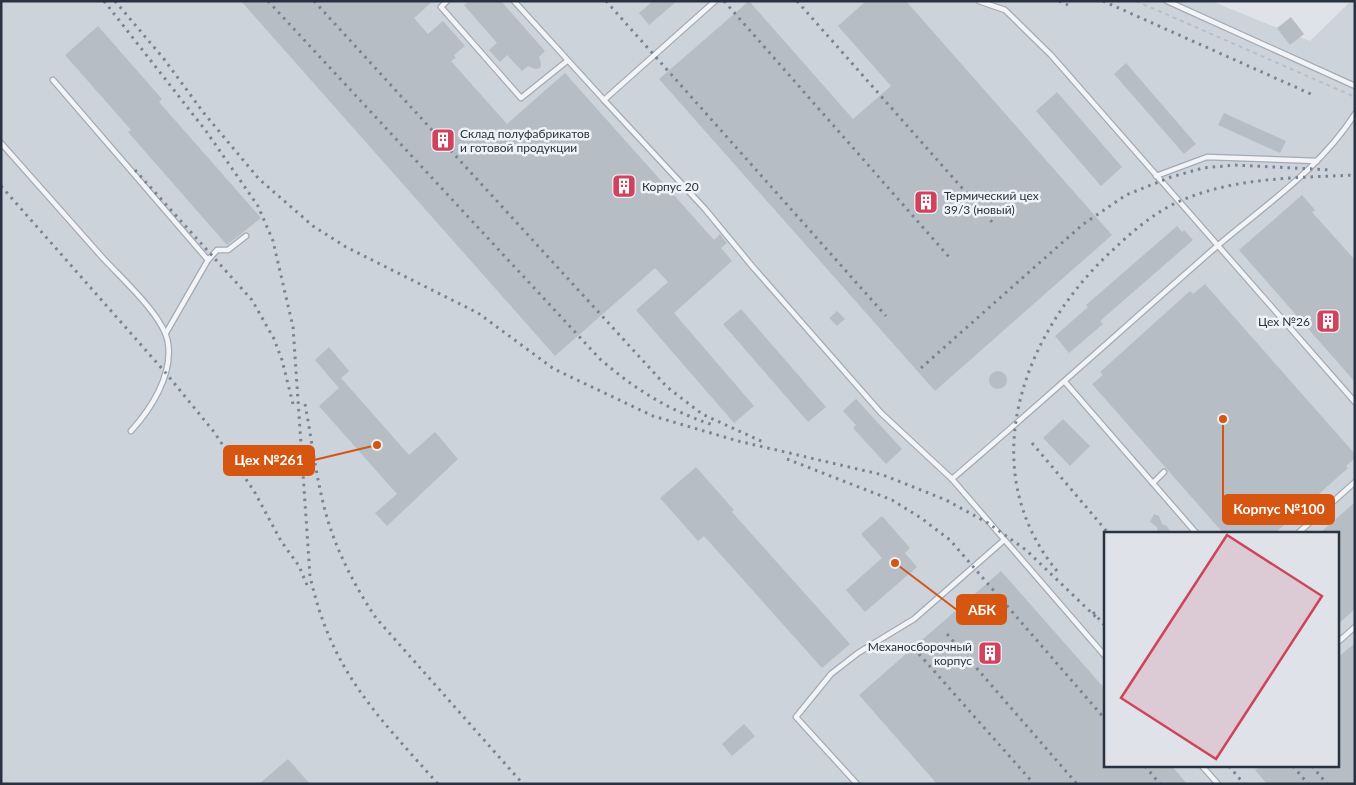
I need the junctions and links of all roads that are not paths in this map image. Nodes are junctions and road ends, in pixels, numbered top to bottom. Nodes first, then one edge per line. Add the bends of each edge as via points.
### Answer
1 (447, 1) edge
2 (514, 1) edge
3 (715, 1) edge
4 (979, 1) edge
5 (1167, 1) edge
6 (567, 61) junction
7 (53, 80) dead end
8 (1355, 86) edge
9 (604, 100) junction
10 (1355, 114) edge
11 (1, 143) edge
12 (1317, 161) junction
13 (1156, 176) junction
14 (246, 236) dead end
15 (1218, 246) junction
16 (208, 260) junction
17 (166, 333) junction
18 (1065, 382) junction
19 (1355, 402) edge
20 (131, 431) dead end
21 (1164, 472) dead end
22 (952, 479) junction
23 (1355, 482) edge
24 (1153, 483) junction
25 (1195, 532) edge
26 (1299, 532) edge
27 (1003, 541) junction
28 (1355, 627) edge
29 (1338, 643) edge
30 (1104, 655) edge
31 (1204, 768) edge
32 (857, 784) edge
33 (1218, 784) edge

1 - 6 lane via 441,7 521,98
2 - 6 lane
3 - 9 lane
4 - 13 lane via 1005,10 1020,23
5 - 8 lane
6 - 9 lane
7 - 16 lane
9 - 22 lane via 705,208 881,413
10 - 12 lane
11 - 17 lane via 141,300
12 - 13 lane via 1206,157
12 - 15 lane via 1302,178
13 - 15 lane
14 - 16 lane via 228,250 217,250
15 - 18 lane
15 - 19 lane
16 - 17 lane
17 - 20 lane via 169,353 162,382 153,406
18 - 22 lane
18 - 24 lane
21 - 24 lane
22 - 27 lane
23 - 26 lane
24 - 25 lane
27 - 30 lane
27 - 32 lane via 914,618 831,674 796,717
28 - 29 lane
31 - 33 lane

